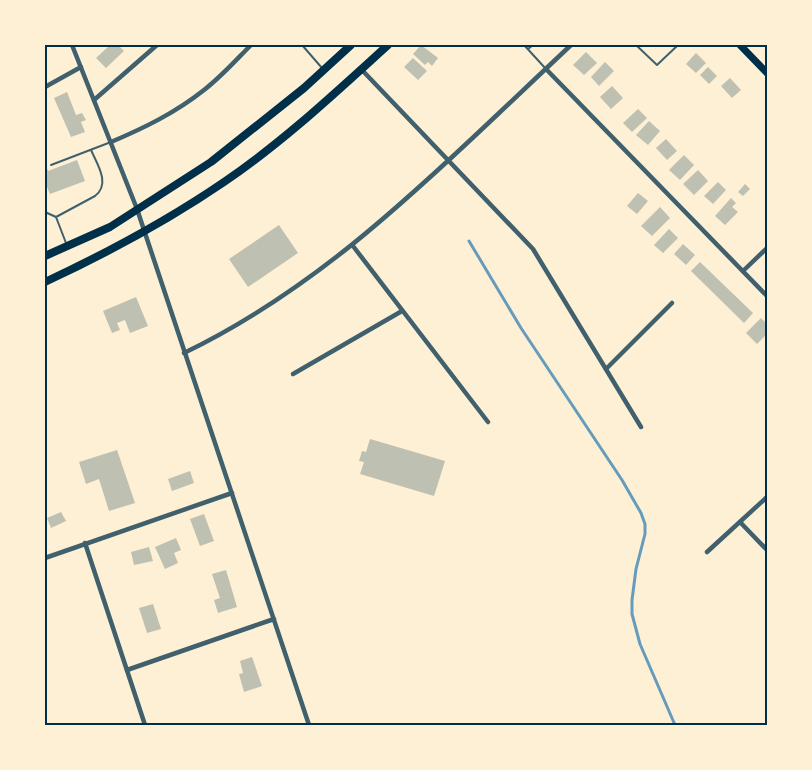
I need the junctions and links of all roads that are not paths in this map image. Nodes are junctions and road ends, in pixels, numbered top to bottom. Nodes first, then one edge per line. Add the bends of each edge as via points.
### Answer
1 (72, 45) edge
2 (157, 45) edge
3 (251, 45) edge
4 (302, 45) edge
5 (351, 45) edge
6 (388, 45) edge
7 (524, 45) edge
8 (533, 45) edge
9 (571, 45) edge
10 (636, 45) edge
11 (678, 45) edge
12 (740, 45) edge
13 (528, 50) junction
14 (81, 67) junction
15 (361, 69) junction
16 (546, 69) junction
17 (324, 70) junction
18 (767, 73) edge
19 (45, 87) edge
20 (94, 100) junction
21 (111, 142) junction
22 (92, 150) junction
23 (449, 162) junction
24 (51, 165) dead end
25 (137, 209) junction
26 (45, 212) edge
27 (56, 217) junction
28 (145, 231) junction
29 (68, 246) junction
30 (353, 246) junction
31 (767, 248) edge
32 (45, 256) edge
33 (743, 271) junction
34 (45, 282) edge
35 (767, 296) edge
36 (672, 303) dead end
37 (402, 311) junction
38 (183, 353) junction
39 (606, 369) junction
40 (293, 374) dead end
41 (488, 422) dead end
42 (641, 428) dead end
43 (232, 493) junction
44 (767, 497) edge
45 (740, 522) junction
46 (85, 543) junction
47 (767, 550) edge
48 (707, 552) dead end
49 (45, 558) edge
50 (274, 619) junction
51 (127, 670) junction
52 (146, 725) edge
53 (309, 725) edge

1 - 14 street
2 - 20 street
3 - 21 street via 179,109
4 - 17 lane
5 - 17 highway
6 - 15 highway
7 - 13 lane
8 - 13 lane
9 - 16 street
10 - 11 lane via 657,65
12 - 18 main road
13 - 16 lane
14 - 19 street
14 - 20 street
15 - 23 street
15 - 28 highway via 325,103 225,182
16 - 23 street
16 - 33 street
17 - 25 highway via 211,162
20 - 21 street
21 - 22 lane
21 - 25 street
22 - 24 lane
22 - 27 lane via 103,184 101,192
23 - 30 street
23 - 39 street via 533,249
25 - 28 street
25 - 29 highway via 110,227
26 - 27 lane
27 - 29 lane
28 - 34 highway
28 - 38 street
29 - 32 highway
30 - 37 street
30 - 38 street via 289,292
31 - 33 street
33 - 35 street
36 - 39 street
37 - 40 street
37 - 41 street
38 - 43 street
39 - 42 street
43 - 46 street
43 - 50 street
44 - 45 street
45 - 47 street
45 - 48 street
46 - 49 street
46 - 51 street
50 - 51 street
50 - 53 street
51 - 52 street

